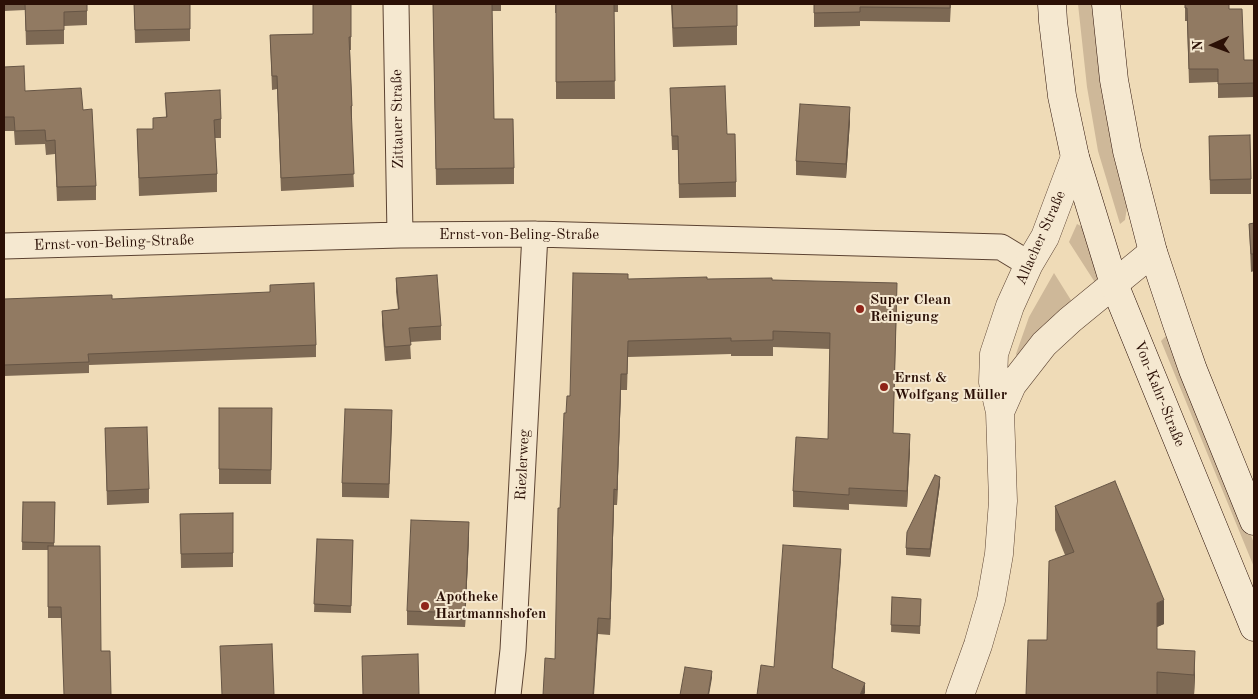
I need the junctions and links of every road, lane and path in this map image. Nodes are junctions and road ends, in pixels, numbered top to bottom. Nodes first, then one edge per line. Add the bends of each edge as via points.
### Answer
1 (396, 4) edge
2 (1052, 4) edge
3 (1106, 4) edge
4 (1076, 157) junction
5 (535, 234) junction
6 (400, 235) junction
7 (4, 246) edge
8 (1153, 252) junction
9 (1029, 264) junction
10 (1114, 284) junction
11 (1000, 412) junction
12 (1254, 521) edge
13 (1254, 627) edge
14 (508, 695) edge
15 (960, 695) edge

1 - 6 street, Zittauer Straße
2 - 4 main road via 1062,96
3 - 8 main road via 1114,80 1127,151
4 - 9 main road, Allacher Straße via 1045,237
4 - 10 main road, Von-Kahr-Straße
5 - 6 street, Ernst-von-Beling-Straße
5 - 9 street, Ernst-von-Beling-Straße via 1001,246
5 - 14 street, Riezlerweg
6 - 7 street, Ernst-von-Beling-Straße
8 - 10 main road, Allacher Straße
8 - 12 main road via 1194,370
9 - 11 main road, Allacher Straße via 994,354 993,382
10 - 11 main road, Allacher Straße via 1044,344 1012,385
10 - 13 main road, Von-Kahr-Straße
11 - 15 main road, Allacher Straße via 1003,502 998,557 991,600

